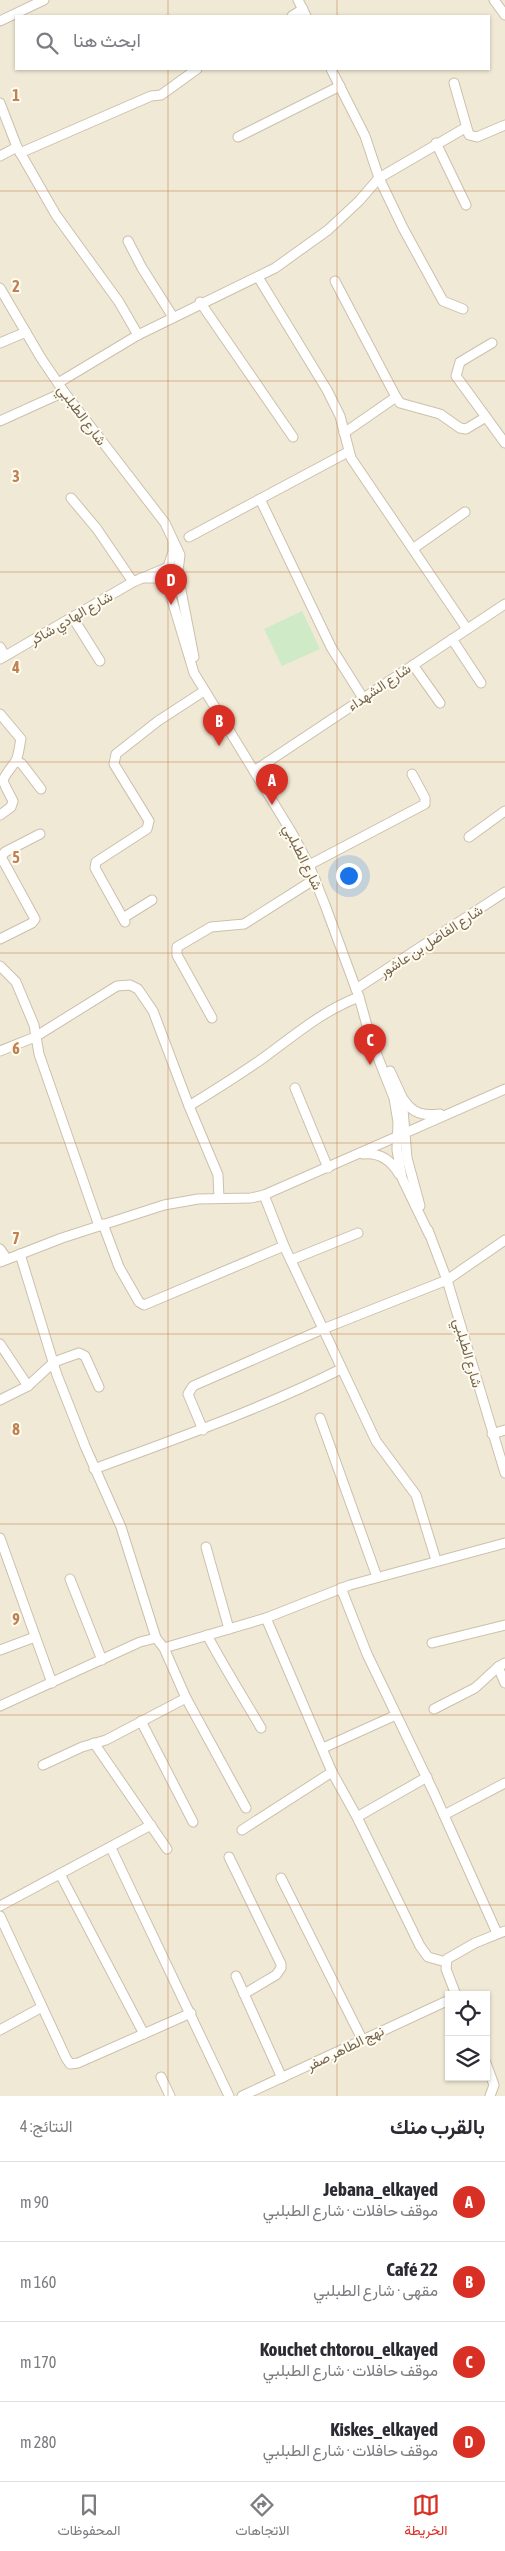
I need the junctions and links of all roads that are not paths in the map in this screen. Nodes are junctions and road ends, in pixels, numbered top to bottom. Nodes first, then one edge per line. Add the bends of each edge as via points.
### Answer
1 (44, 0) edge
2 (298, 0) edge
3 (494, 0) edge
4 (304, 13) edge
5 (505, 15) edge
6 (0, 22) edge
7 (196, 70) edge
8 (332, 70) edge
9 (454, 83) dead end
10 (340, 86) junction
11 (0, 103) edge
12 (505, 125) edge
13 (465, 128) junction
14 (238, 137) dead end
15 (436, 143) junction
16 (18, 150) junction
17 (0, 156) edge
18 (379, 178) junction
19 (466, 205) dead end
20 (128, 242) dead end
21 (258, 277) junction
22 (335, 281) dead end
23 (0, 288) edge
24 (200, 302) junction
25 (462, 308) dead end
26 (173, 317) junction
27 (26, 332) junction
28 (138, 335) junction
29 (0, 343) edge
30 (492, 343) dead end
31 (58, 383) junction
32 (64, 392) junction
33 (396, 397) junction
34 (486, 417) junction
35 (0, 421) edge
36 (344, 432) junction
37 (293, 437) dead end
38 (505, 443) edge
39 (348, 452) junction
40 (71, 498) dead end
41 (260, 499) junction
42 (464, 512) dead end
43 (173, 537) junction
44 (189, 537) dead end
45 (414, 548) junction
46 (167, 567) junction
47 (178, 573) junction
48 (165, 579) junction
49 (137, 580) junction
50 (503, 609) edge
51 (72, 618) junction
52 (467, 629) junction
53 (452, 639) junction
54 (0, 647) edge
55 (2, 658) edge
56 (100, 661) dead end
57 (413, 665) junction
58 (481, 683) dead end
59 (203, 689) junction
60 (364, 698) junction
61 (440, 704) dead end
62 (0, 714) edge
63 (16, 761) junction
64 (254, 771) junction
65 (412, 774) dead end
66 (41, 789) dead end
67 (505, 812) edge
68 (0, 815) edge
69 (40, 834) dead end
70 (469, 837) dead end
71 (309, 865) junction
72 (315, 879) junction
73 (505, 892) edge
74 (152, 900) dead end
75 (0, 939) edge
76 (0, 966) edge
77 (358, 993) junction
78 (365, 1014) junction
79 (212, 1018) dead end
80 (35, 1037) junction
81 (0, 1051) edge
82 (295, 1088) dead end
83 (505, 1089) edge
84 (400, 1093) junction
85 (189, 1106) junction
86 (448, 1113) junction
87 (402, 1134) junction
88 (356, 1156) junction
89 (328, 1168) junction
90 (402, 1178) junction
91 (264, 1195) junction
92 (219, 1198) junction
93 (101, 1225) junction
94 (358, 1233) dead end
95 (429, 1234) junction
96 (505, 1240) edge
97 (284, 1246) junction
98 (0, 1250) edge
99 (20, 1254) junction
100 (291, 1260) junction
101 (4, 1261) edge
102 (447, 1280) junction
103 (323, 1329) junction
104 (0, 1344) edge
105 (54, 1362) junction
106 (341, 1369) junction
107 (28, 1386) junction
108 (99, 1386) dead end
109 (0, 1400) edge
110 (320, 1418) dead end
111 (203, 1430) junction
112 (505, 1430) edge
113 (492, 1434) junction
114 (94, 1469) junction
115 (505, 1472) edge
116 (0, 1538) edge
117 (505, 1543) edge
118 (206, 1547) dead end
119 (436, 1560) junction
120 (377, 1577) junction
121 (70, 1579) dead end
122 (341, 1588) junction
123 (266, 1618) junction
124 (505, 1625) edge
125 (229, 1629) junction
126 (207, 1635) junction
127 (35, 1637) junction
128 (156, 1638) junction
129 (432, 1643) dead end
130 (164, 1648) junction
131 (0, 1650) edge
132 (102, 1660) junction
133 (502, 1665) edge
134 (52, 1683) junction
135 (505, 1683) edge
136 (186, 1698) junction
137 (0, 1706) edge
138 (434, 1709) dead end
139 (396, 1715) junction
140 (141, 1721) junction
141 (261, 1728) dead end
142 (94, 1743) junction
143 (322, 1748) junction
144 (43, 1766) dead end
145 (332, 1772) junction
146 (426, 1777) junction
147 (505, 1783) edge
148 (246, 1808) dead end
149 (444, 1815) junction
150 (357, 1817) junction
151 (193, 1822) dead end
152 (151, 1825) junction
153 (242, 1830) dead end
154 (111, 1848) junction
155 (167, 1849) dead end
156 (229, 1858) dead end
157 (60, 1874) junction
158 (280, 1878) dead end
159 (0, 1906) edge
160 (0, 1916) edge
161 (503, 1932) edge
162 (446, 1962) junction
163 (236, 1976) dead end
164 (454, 1991) edge
165 (244, 1994) junction
166 (445, 2002) edge
167 (42, 2008) junction
168 (190, 2013) junction
169 (0, 2030) edge
170 (144, 2034) junction
171 (362, 2039) junction
172 (490, 2074) edge
173 (161, 2077) dead end
174 (282, 2078) junction
175 (170, 2096) edge
176 (229, 2096) edge
177 (242, 2096) edge
178 (490, 2096) edge

1 - 6 street
2 - 4 street
3 - 5 street
7 - 16 street via 161,95
8 - 10 street
9 - 13 street
10 - 14 street
10 - 18 street via 365,136
11 - 16 street
12 - 13 street via 476,137 469,135
13 - 15 street
15 - 18 street
15 - 19 street
16 - 17 street
16 - 28 street via 63,227 119,302
18 - 21 street via 359,202 317,239
18 - 25 street via 443,301
20 - 26 street
21 - 24 street
21 - 36 street via 326,390 340,416
22 - 33 street
23 - 27 street, شارع الطبلبي
24 - 26 street
24 - 37 street
26 - 28 street
27 - 29 street
27 - 31 street, شارع الطبلبي
28 - 31 street
30 - 34 street via 460,362 456,371 458,380
31 - 32 street, شارع الطبلبي
32 - 35 street
32 - 43 street, شارع الطبلبي
33 - 34 street via 400,403 440,414 460,428 466,429
33 - 36 street
34 - 38 street
36 - 39 street
39 - 41 street
39 - 45 street
40 - 49 street
41 - 44 street
41 - 60 street via 331,647
42 - 45 street
43 - 46 street via 173,552
43 - 47 street, شارع الطبلبي via 180,555
45 - 52 street
46 - 47 street via 174,567
46 - 48 street via 163,573
46 - 49 street, شارع الهادي شاكر
47 - 48 street via 172,581
47 - 59 street, شارع الطبلبي via 192,653
48 - 49 street
48 - 59 street, شارع الطبلبي via 188,658
49 - 51 street, شارع الهادي شاكر
50 - 52 street, شارع الشهداء
51 - 55 street, شارع الهادي شاكر
51 - 56 street
52 - 53 street, شارع الشهداء
53 - 57 street, شارع الشهداء
53 - 58 street
54 - 55 street
57 - 60 street, شارع الشهداء
57 - 61 street
59 - 64 street, شارع الطبلبي
59 - 74 street via 116,754 114,764 149,820 146,829 96,862 95,868 124,920
60 - 64 street, شارع الشهداء
62 - 63 street via 20,739
63 - 66 street
63 - 68 street via 1,776 0,782 12,801 11,807
64 - 71 street, شارع الطبلبي
65 - 71 street via 425,804
67 - 70 street
69 - 75 street via 1,856 35,919
71 - 72 street, شارع الطبلبي
72 - 77 street, شارع الطبلبي
72 - 79 street via 244,924 211,927 177,947 177,955
73 - 77 street, شارع الفاضل بن عاشور
76 - 80 street via 16,982 34,1025
77 - 78 street, شارع الطبلبي
77 - 85 street, شارع الفاضل بن عاشور
78 - 84 street, شارع الطبلبي
78 - 87 street, شارع الطبلبي via 371,1040 394,1098
80 - 81 street
80 - 85 street via 117,986 130,985 145,997 153,1010
80 - 93 street
82 - 89 street
83 - 86 street
84 - 86 street via 414,1111 430,1115
84 - 87 street, شارع الطبلبي
85 - 92 street via 218,1175
86 - 87 street
87 - 88 street
87 - 90 street, شارع الطبلبي via 397,1150
87 - 95 street, شارع الطبلبي via 408,1168
88 - 89 street
88 - 90 street via 369,1153 385,1158
89 - 91 street
90 - 95 street, شارع الطبلبي
91 - 92 street
91 - 97 street
92 - 93 street via 164,1205
93 - 97 street via 119,1267 139,1302 144,1305
93 - 99 street
94 - 100 street
95 - 102 street, شارع الطبلبي
96 - 102 street
97 - 100 street
98 - 101 street
99 - 101 street
99 - 105 street
100 - 103 street
102 - 103 street
102 - 113 street, شارع الطبلبي
103 - 106 street
103 - 111 street via 191,1387 189,1399
104 - 107 street
105 - 107 street
105 - 108 street via 83,1354
105 - 114 street
106 - 111 street
106 - 119 street via 379,1447 416,1495
107 - 109 street
110 - 120 street
111 - 114 street
112 - 113 street
113 - 115 street, شارع الطبلبي
114 - 128 street via 121,1528
116 - 127 street
117 - 119 street
118 - 125 street
119 - 120 street
120 - 122 street
121 - 132 street
122 - 123 street
122 - 139 street
123 - 125 street
123 - 143 street
124 - 129 street
125 - 126 street
126 - 130 street
126 - 141 street
127 - 131 street
127 - 134 street
128 - 130 street
128 - 132 street
130 - 136 street
132 - 134 street
133 - 135 street
133 - 138 street via 475,1688
134 - 137 street
136 - 140 street
136 - 148 street
139 - 143 street
139 - 146 street
140 - 142 street
140 - 151 street
142 - 144 street
142 - 152 street
143 - 145 street
145 - 150 street
145 - 153 street
146 - 149 street
146 - 150 street
147 - 149 street
149 - 161 street
150 - 162 street via 424,1954
152 - 154 street
152 - 155 street
154 - 157 street
154 - 168 street
156 - 165 street via 281,1968 276,1975
157 - 159 street
157 - 170 street
158 - 171 street
160 - 167 street
161 - 162 street via 459,1952
162 - 164 street
163 - 165 street
165 - 174 street
166 - 171 street, نهج الطاهر صفر
167 - 169 street
167 - 170 street via 70,2064
168 - 170 street
168 - 176 street
171 - 174 street, نهج الطاهر صفر
172 - 178 street via 494,2085
173 - 175 street
174 - 177 street, نهج الطاهر صفر

